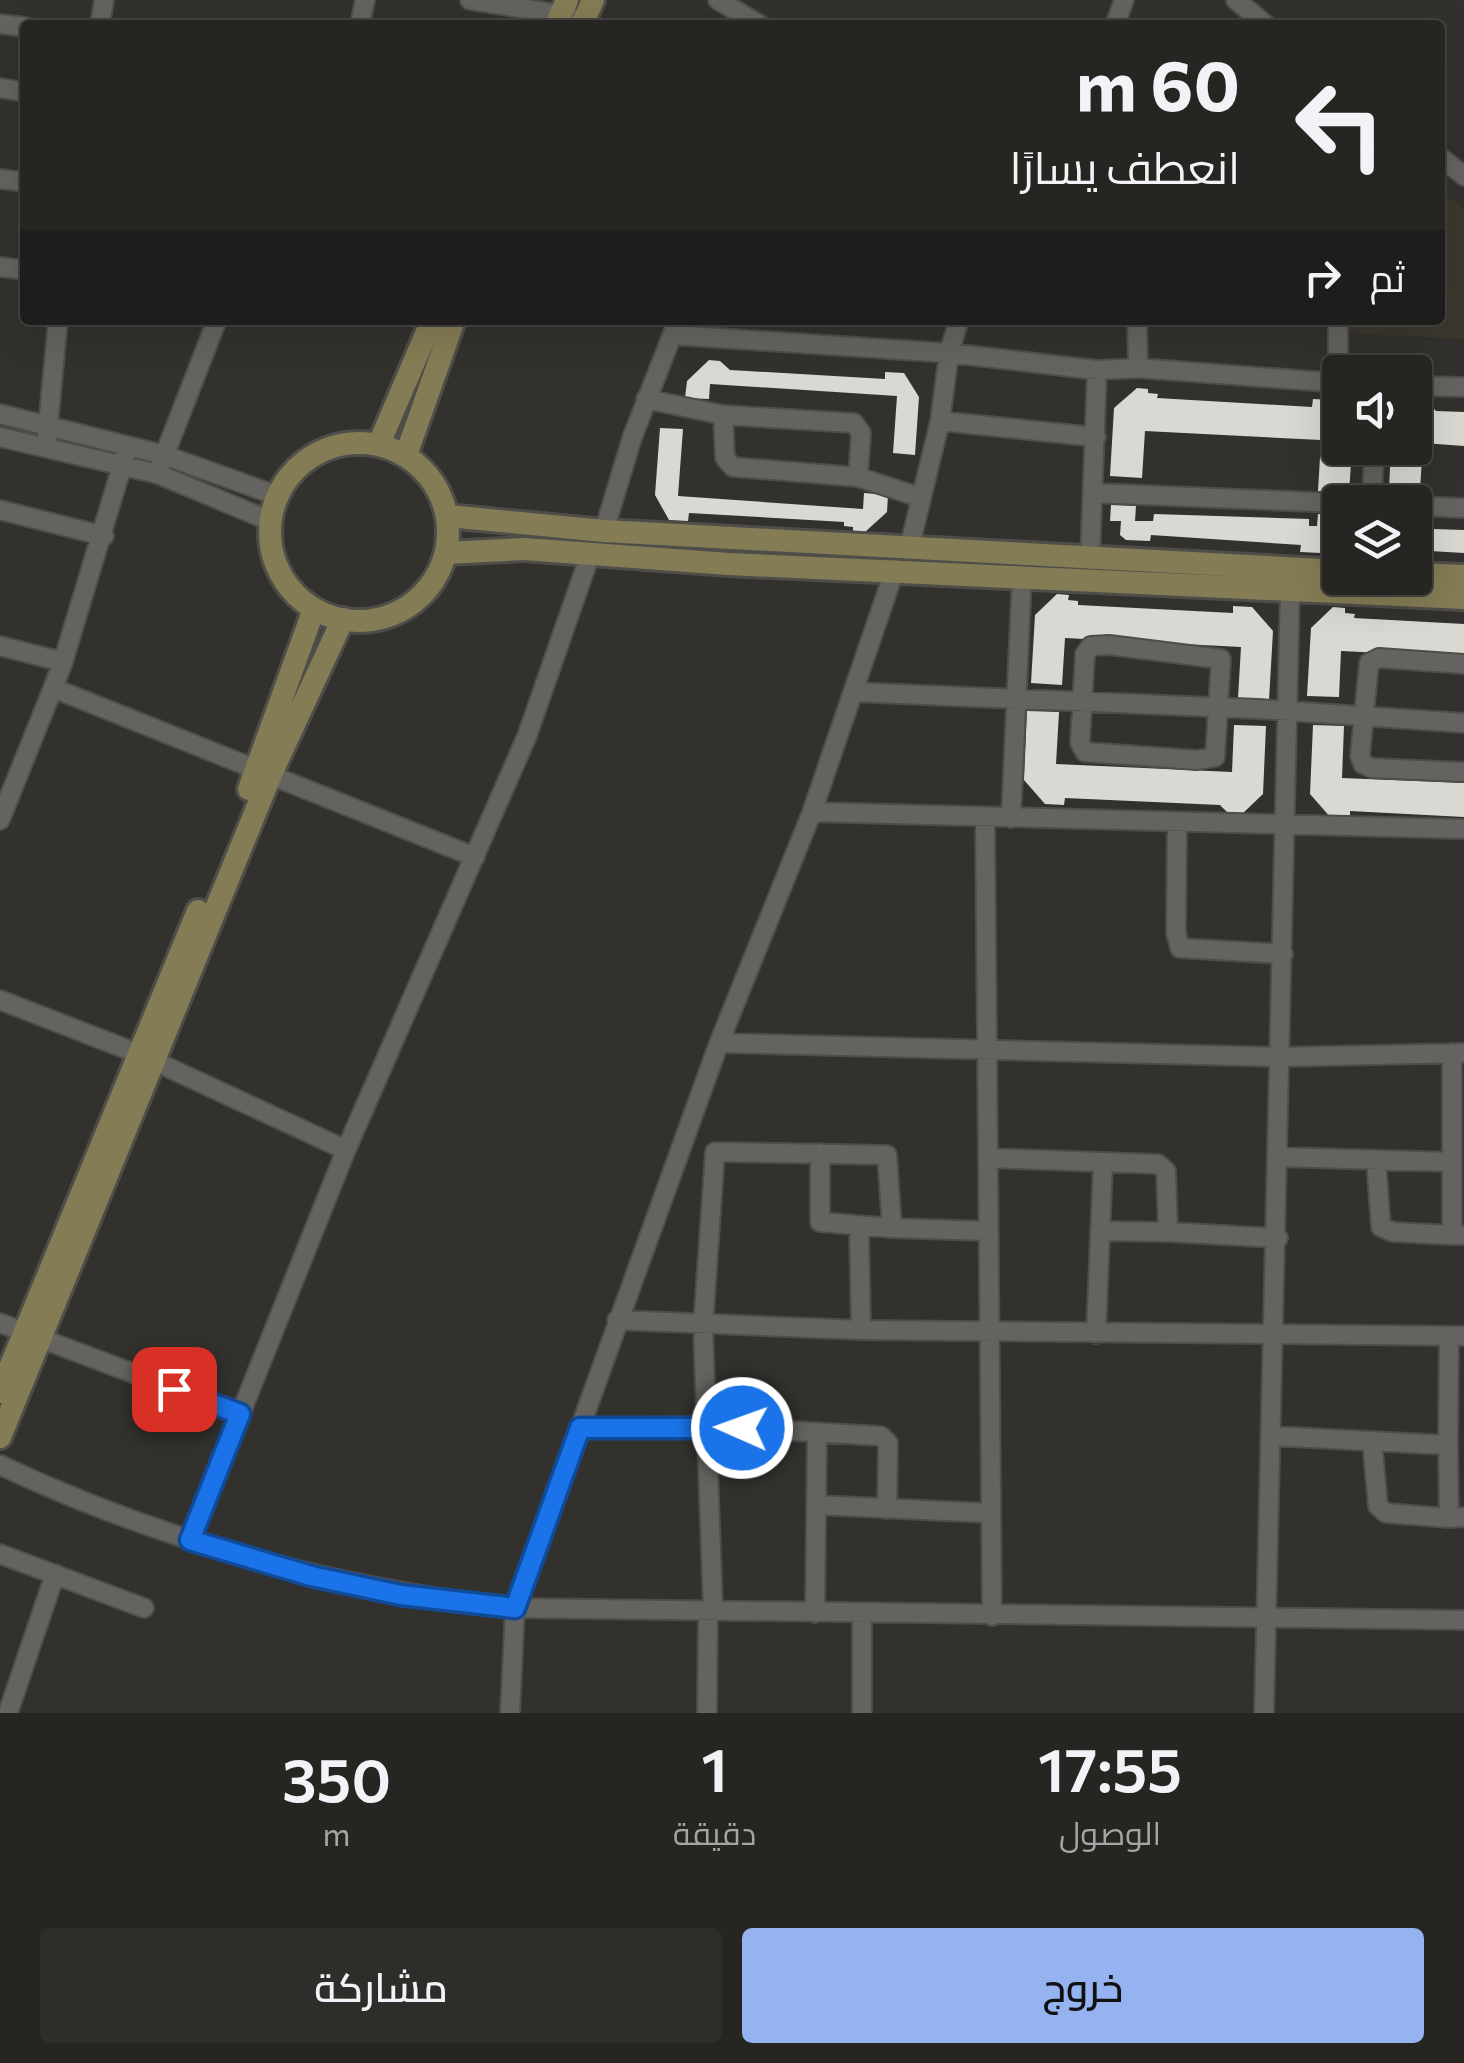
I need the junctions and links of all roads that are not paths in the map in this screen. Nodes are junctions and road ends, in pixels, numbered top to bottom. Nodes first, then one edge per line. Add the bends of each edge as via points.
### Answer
1 (470, 0) edge
2 (718, 0) edge
3 (1236, 0) edge
4 (561, 13) edge
5 (587, 14) edge
6 (752, 20) edge
7 (1260, 20) edge
8 (58, 325) edge
9 (215, 325) edge
10 (430, 325) edge
11 (452, 325) edge
12 (957, 325) edge
13 (1137, 325) edge
14 (1338, 325) edge
15 (675, 328) edge
16 (949, 353) junction
17 (1339, 355) edge
18 (1138, 368) junction
19 (1096, 370) junction
20 (1322, 382) edge
21 (1432, 386) edge
22 (1464, 387) edge
23 (646, 398) junction
24 (0, 414) edge
25 (723, 415) junction
26 (940, 422) junction
27 (48, 426) junction
28 (0, 437) edge
29 (1096, 437) junction
30 (379, 444) junction
31 (47, 448) junction
32 (125, 455) junction
33 (164, 455) junction
34 (406, 455) junction
35 (158, 474) junction
36 (858, 477) junction
37 (1094, 492) junction
38 (278, 496) junction
39 (920, 497) junction
40 (1322, 502) edge
41 (1432, 507) edge
42 (1464, 508) edge
43 (0, 510) edge
44 (448, 516) junction
45 (270, 521) junction
46 (604, 531) junction
47 (104, 536) junction
48 (909, 550) junction
49 (446, 553) junction
50 (590, 555) junction
51 (1090, 560) junction
52 (895, 569) junction
53 (1022, 575) junction
54 (1432, 575) edge
55 (1464, 576) edge
56 (1322, 577) edge
57 (1322, 579) edge
58 (1290, 588) junction
59 (1432, 593) edge
60 (1464, 598) edge
61 (314, 609) junction
62 (343, 619) junction
63 (0, 646) edge
64 (64, 662) junction
65 (1464, 664) edge
66 (53, 688) junction
67 (854, 692) junction
68 (1014, 699) junction
69 (1083, 702) junction
70 (1221, 707) junction
71 (1287, 711) junction
72 (1362, 719) junction
73 (1464, 723) edge
74 (264, 771) junction
75 (1464, 772) edge
76 (812, 812) junction
77 (985, 818) junction
78 (1011, 818) junction
79 (0, 820) edge
80 (1177, 824) junction
81 (1285, 826) junction
82 (1464, 829) edge
83 (474, 858) junction
84 (1283, 954) junction
85 (0, 1000) edge
86 (720, 1044) junction
87 (991, 1047) junction
88 (1458, 1053) edge
89 (147, 1057) junction
90 (1281, 1057) junction
91 (346, 1150) junction
92 (680, 1151) junction
93 (715, 1152) junction
94 (820, 1153) junction
95 (1279, 1157) junction
96 (989, 1158) junction
97 (1376, 1160) junction
98 (1452, 1162) junction
99 (1103, 1163) junction
100 (859, 1226) junction
101 (892, 1228) junction
102 (987, 1231) junction
103 (1100, 1231) junction
104 (1168, 1232) junction
105 (1458, 1235) edge
106 (1278, 1238) junction
107 (618, 1320) junction
108 (0, 1323) edge
109 (704, 1327) junction
110 (861, 1330) junction
111 (988, 1332) junction
112 (1096, 1334) junction
113 (32, 1336) junction
114 (1276, 1336) junction
115 (1456, 1336) edge
116 (0, 1392) edge
117 (240, 1414) junction
118 (704, 1426) junction
119 (580, 1428) junction
120 (816, 1433) junction
121 (0, 1436) edge
122 (1272, 1436) junction
123 (1372, 1441) junction
124 (1448, 1445) junction
125 (0, 1465) edge
126 (816, 1506) junction
127 (887, 1508) junction
128 (989, 1513) junction
129 (1456, 1518) edge
130 (190, 1540) junction
131 (0, 1554) edge
132 (55, 1574) junction
133 (144, 1608) dead end
134 (515, 1608) junction
135 (710, 1609) junction
136 (815, 1613) junction
137 (862, 1615) junction
138 (992, 1616) junction
139 (1265, 1620) junction
140 (1464, 1620) edge
141 (8, 1713) edge
142 (510, 1713) edge
143 (707, 1713) edge
144 (862, 1713) edge
145 (1264, 1713) edge

1 - 4 street
2 - 6 street
3 - 7 street
4 - 5 street
8 - 27 street
9 - 33 street
10 - 30 street
11 - 34 street
12 - 16 street
13 - 18 street
14 - 17 street
15 - 16 street
15 - 23 street
16 - 19 street
16 - 26 street
18 - 19 street
18 - 20 street
19 - 29 street
21 - 22 street
23 - 25 street
23 - 46 street
24 - 27 street
25 - 36 street via 725,458 733,467
25 - 36 street via 857,425
26 - 29 street
26 - 39 street
27 - 31 street
27 - 32 street
28 - 31 street
29 - 37 street
30 - 34 street
30 - 38 street via 348,443 319,452 294,470
31 - 32 street
32 - 33 street
32 - 35 street
32 - 47 street
33 - 35 street
33 - 38 street
34 - 44 street via 426,471
35 - 45 street
36 - 39 street
37 - 40 street
37 - 51 street
38 - 45 street
39 - 48 street
41 - 42 street
43 - 47 street
44 - 46 street
44 - 49 street
45 - 61 street via 279,572
46 - 48 street
47 - 64 street
48 - 51 street
49 - 50 street
49 - 62 street via 436,578 396,613
50 - 52 street
50 - 83 street via 527,736
51 - 56 street
52 - 53 street
52 - 67 street
53 - 58 street
53 - 68 street
54 - 55 street
57 - 58 street
58 - 71 street
59 - 60 street
61 - 62 street
61 - 74 street
62 - 74 street
63 - 64 street
64 - 66 street
65 - 72 street via 1373,660 1364,675
66 - 74 street
66 - 79 street
67 - 68 street
67 - 76 street
68 - 69 street
68 - 78 street
69 - 70 street
69 - 70 street via 1085,752 1197,760 1215,756
69 - 70 street via 1084,654 1098,644 1216,656 1222,662
70 - 71 street
71 - 72 street
71 - 81 street
72 - 73 street
72 - 75 street via 1360,760 1366,766
74 - 83 street
74 - 89 street
76 - 77 street
76 - 86 street
77 - 78 street
77 - 87 street
78 - 80 street
80 - 81 street
80 - 84 street via 1180,948
81 - 82 street
81 - 84 street
83 - 91 street
84 - 90 street
85 - 89 street
86 - 87 street
86 - 92 street
87 - 90 street
87 - 96 street
88 - 90 street
88 - 98 street
89 - 91 street
89 - 113 street
90 - 95 street
91 - 117 street
92 - 93 street
92 - 107 street
93 - 94 street
93 - 109 street
94 - 100 street via 818,1219
94 - 101 street via 891,1158
95 - 97 street
95 - 106 street
96 - 99 street
96 - 102 street
97 - 98 street
97 - 105 street via 1381,1226
98 - 105 street
99 - 103 street
99 - 104 street via 1162,1165
100 - 101 street
100 - 110 street
101 - 102 street
102 - 111 street
103 - 104 street
103 - 112 street
104 - 106 street
106 - 114 street
107 - 109 street
107 - 119 street
108 - 113 street
109 - 110 street
109 - 118 street
110 - 111 street
111 - 112 street
111 - 128 street
112 - 114 street
113 - 116 street
113 - 117 street
113 - 121 street
114 - 115 street
114 - 122 street
115 - 124 street
117 - 130 street
118 - 119 street
118 - 120 street
118 - 135 street
119 - 134 street
120 - 126 street
120 - 127 street via 886,1438
122 - 123 street
122 - 139 street
123 - 124 street
123 - 129 street via 1378,1506 1386,1513
124 - 129 street
125 - 130 street
126 - 127 street
126 - 136 street
127 - 128 street
128 - 138 street
130 - 134 street via 401,1595
131 - 132 street
132 - 133 street
132 - 141 street
134 - 135 street
134 - 142 street
135 - 136 street
135 - 143 street
136 - 137 street
137 - 138 street
137 - 144 street
138 - 139 street
139 - 140 street
139 - 145 street

